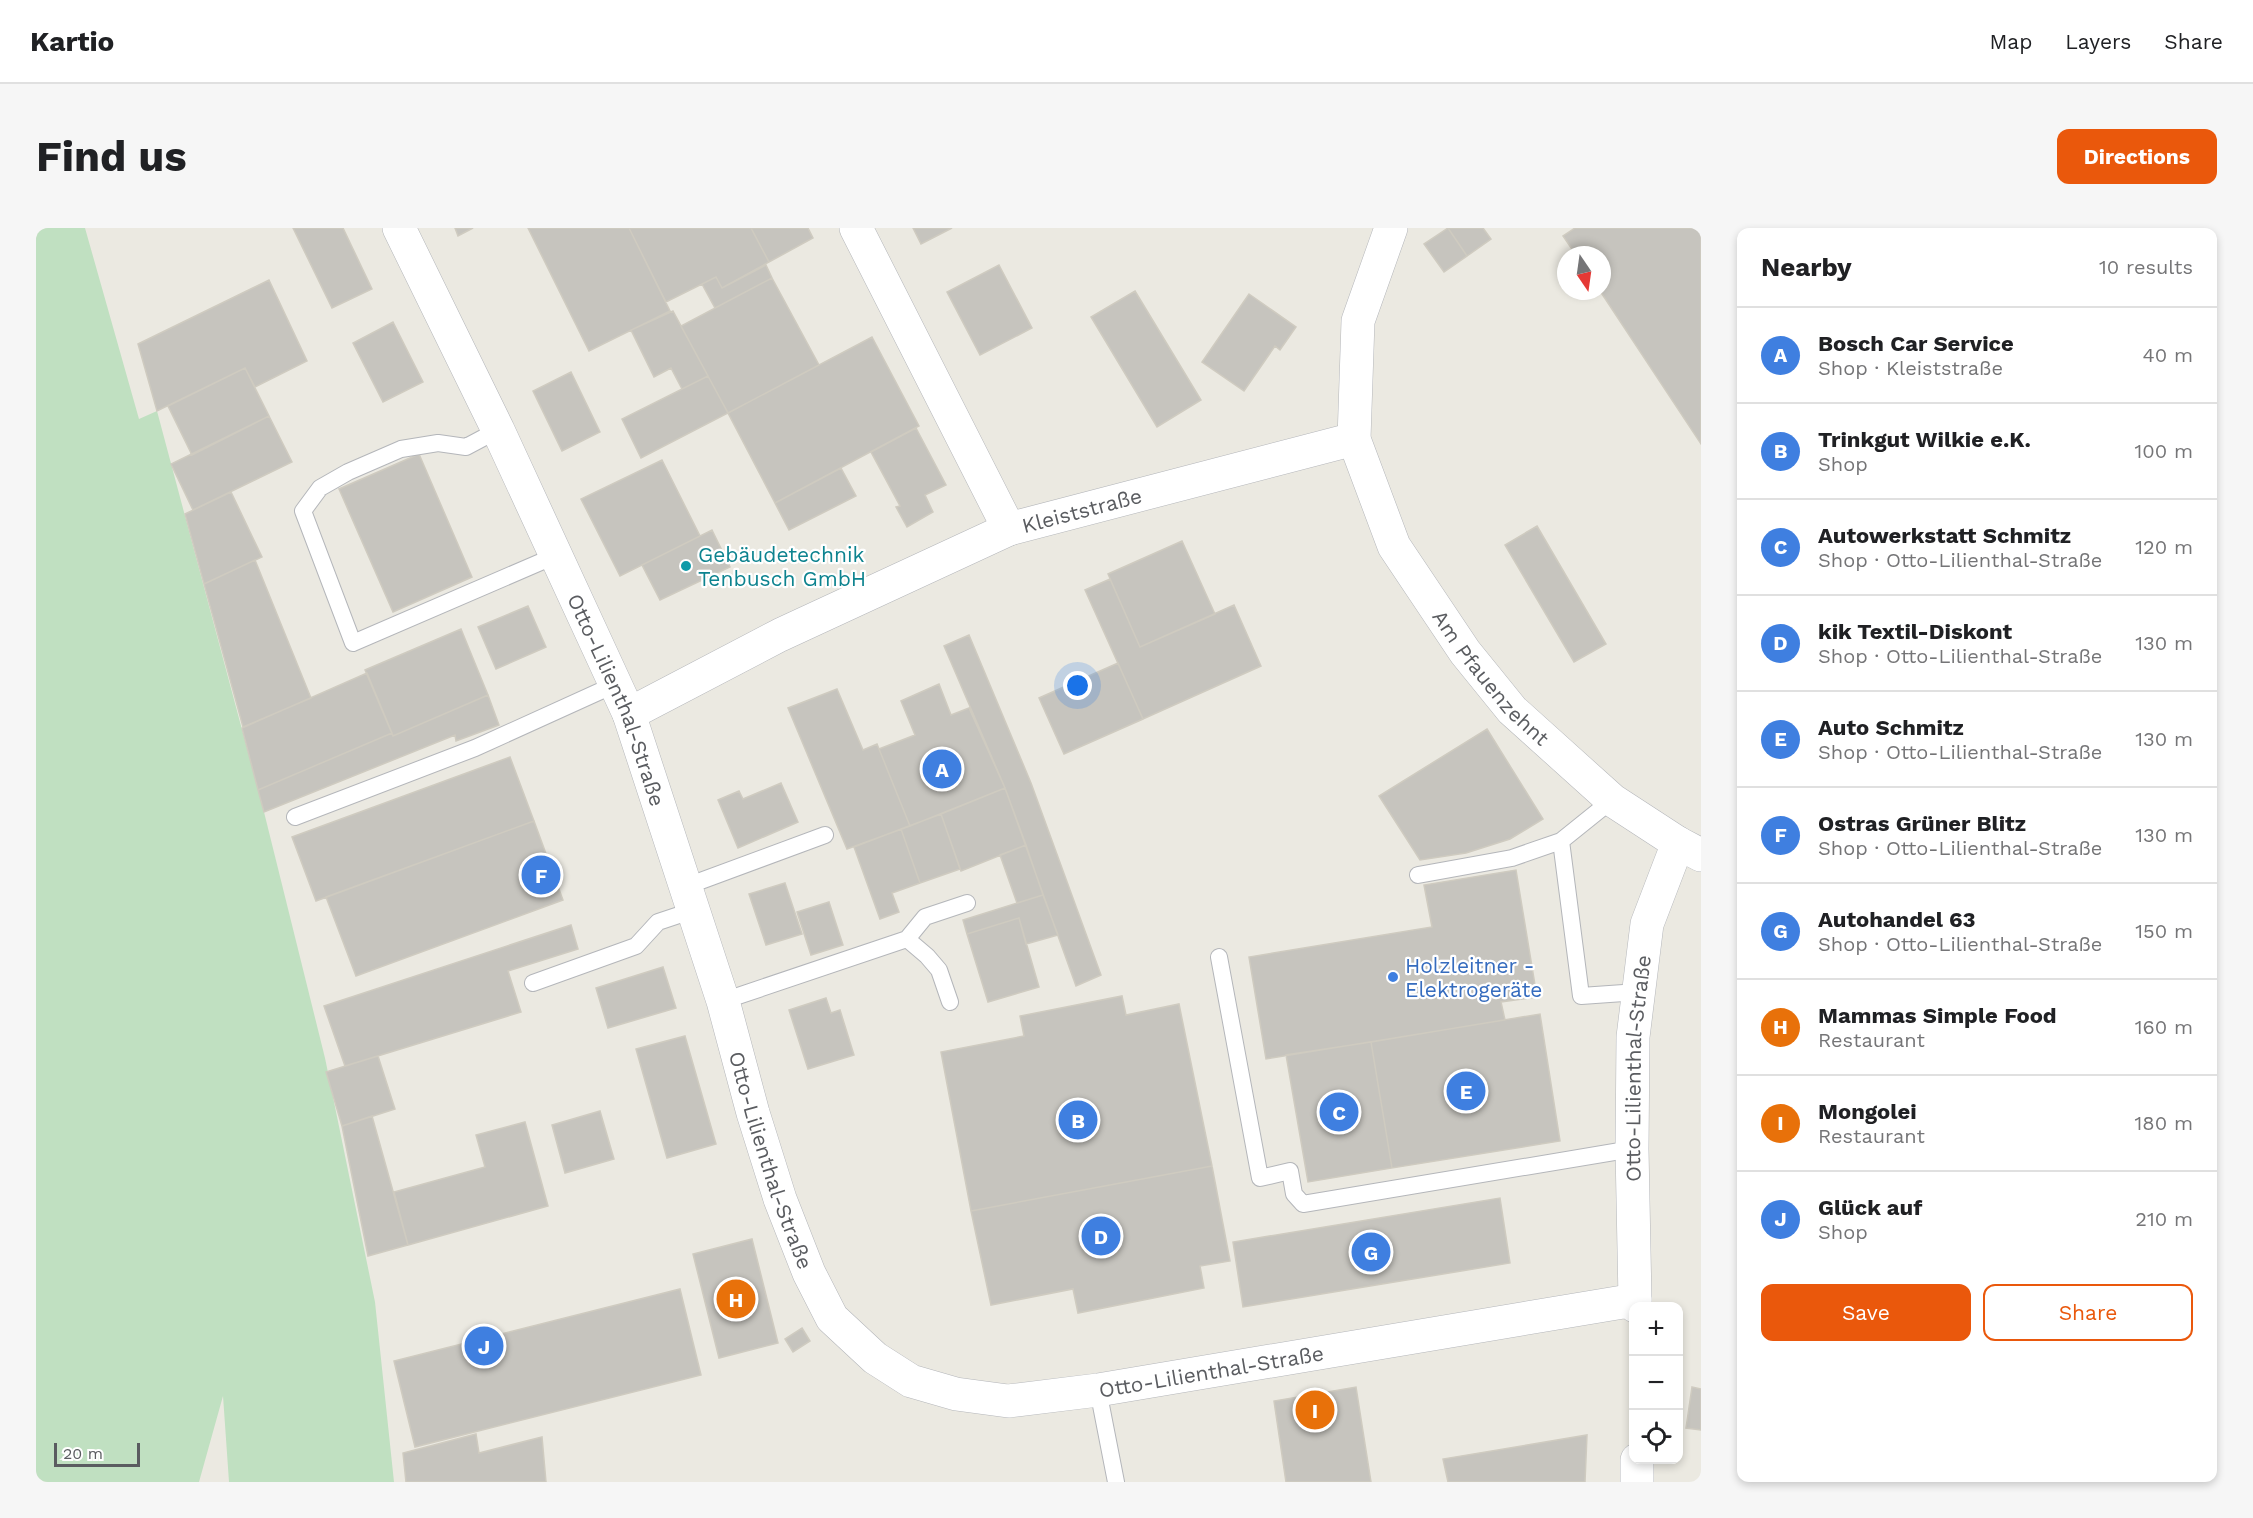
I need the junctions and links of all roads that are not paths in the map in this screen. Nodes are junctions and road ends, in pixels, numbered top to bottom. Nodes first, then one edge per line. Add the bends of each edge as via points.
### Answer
1 (399, 228) edge
2 (856, 228) edge
3 (1391, 228) edge
4 (498, 430) junction
5 (1354, 439) junction
6 (1009, 529) junction
7 (557, 555) junction
8 (616, 684) junction
9 (629, 714) junction
10 (1612, 800) junction
11 (295, 817) dead end
12 (825, 835) dead end
13 (1561, 841) junction
14 (1689, 849) edge
15 (1418, 875) dead end
16 (690, 898) junction
17 (967, 903) dead end
18 (907, 939) junction
19 (1219, 957) dead end
20 (533, 983) dead end
21 (1638, 992) junction
22 (723, 1001) junction
23 (950, 1002) dead end
24 (1632, 1149) junction
25 (1635, 1302) edge
26 (1629, 1304) edge
27 (1098, 1390) junction
28 (1637, 1464) edge
29 (1116, 1482) edge
30 (1637, 1482) edge

1 - 4 street, Otto-Lilienthal-Straße
2 - 6 street
3 - 5 street via 1358,321
4 - 7 street, Otto-Lilienthal-Straße
4 - 7 lane via 466,447 438,444 401,450 348,472 320,488 303,511 352,643
5 - 6 street, Kleiststraße
5 - 10 street, Am Pfauenzehnt via 1394,546 1465,652 1512,710
6 - 9 street, Kleiststraße via 780,635
7 - 8 street, Otto-Lilienthal-Straße
8 - 9 street, Otto-Lilienthal-Straße
8 - 11 lane via 475,748
9 - 16 street, Otto-Lilienthal-Straße
10 - 13 lane
10 - 14 street, Am Pfauenzehnt
12 - 16 lane
13 - 15 lane via 1512,858
13 - 21 lane via 1581,996
14 - 21 street, Otto-Lilienthal-Straße via 1647,924
16 - 20 lane via 658,922 636,946
16 - 22 street, Otto-Lilienthal-Straße
17 - 18 lane via 925,917
18 - 22 lane
18 - 23 lane via 939,970
19 - 24 lane via 1260,1178 1290,1171 1293,1194 1303,1204
21 - 24 street, Otto-Lilienthal-Straße via 1633,1037
22 - 27 street, Otto-Lilienthal-Straße via 761,1111 780,1198 809,1273 832,1318 872,1363 911,1381 956,1394 1008,1401
24 - 25 street, Otto-Lilienthal-Straße
26 - 27 street, Otto-Lilienthal-Straße
27 - 29 lane
28 - 30 street

